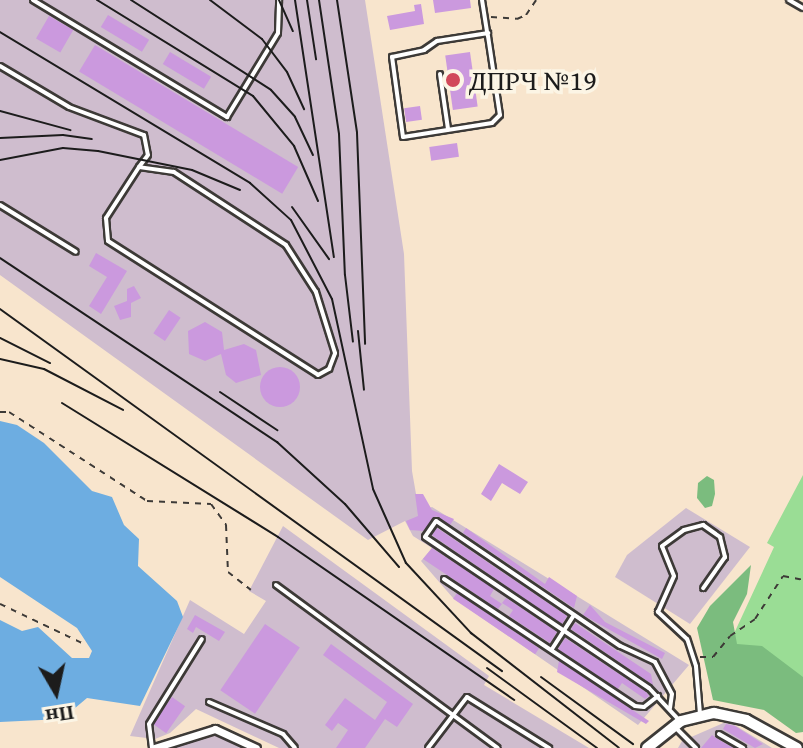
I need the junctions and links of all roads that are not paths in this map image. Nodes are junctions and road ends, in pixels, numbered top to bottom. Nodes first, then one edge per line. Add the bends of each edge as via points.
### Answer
1 (33, 0) edge
2 (279, 0) edge
3 (482, 0) edge
4 (789, 0) edge
5 (803, 8) edge
6 (488, 33) junction
7 (0, 66) edge
8 (440, 74) dead end
9 (448, 129) junction
10 (139, 167) junction
11 (0, 205) edge
12 (76, 252) dead end
13 (444, 579) dead end
14 (276, 585) dead end
15 (703, 588) dead end
16 (574, 615) junction
17 (564, 631) junction
18 (202, 639) dead end
19 (552, 649) junction
20 (658, 696) junction
21 (209, 702) dead end
22 (670, 708) junction
23 (455, 714) junction
24 (700, 714) junction
25 (677, 724) junction
26 (719, 734) dead end
27 (153, 748) edge
28 (256, 748) edge
29 (295, 748) edge
30 (428, 748) edge
31 (498, 748) edge
32 (549, 748) edge
33 (647, 748) edge
34 (696, 748) edge
35 (743, 748) edge
36 (797, 748) edge

1 - 2 lane via 227,117 278,33
3 - 6 lane
4 - 5 lane
6 - 9 lane via 500,115 492,123
6 - 9 lane via 437,41 424,50 392,57 403,137
7 - 10 lane via 69,107 144,135 149,149
8 - 9 lane
10 - 10 lane via 174,172 286,245 316,292 335,353 329,369 318,375 108,241 106,218
11 - 12 lane
13 - 19 lane
14 - 23 lane
15 - 24 lane via 725,557 720,537 703,525 684,530 662,546 674,576 658,612 687,639
16 - 17 lane
16 - 17 lane via 436,521 425,537
16 - 22 lane via 655,662 672,694
17 - 19 lane
17 - 20 lane
18 - 27 lane via 149,724
19 - 20 lane via 637,707
20 - 22 lane
21 - 29 lane via 283,734
22 - 25 lane
23 - 30 lane
23 - 31 lane
23 - 32 lane via 467,697
24 - 25 main road
24 - 36 main road via 746,720
25 - 33 main road
25 - 34 lane
26 - 35 lane
27 - 28 street via 215,729

